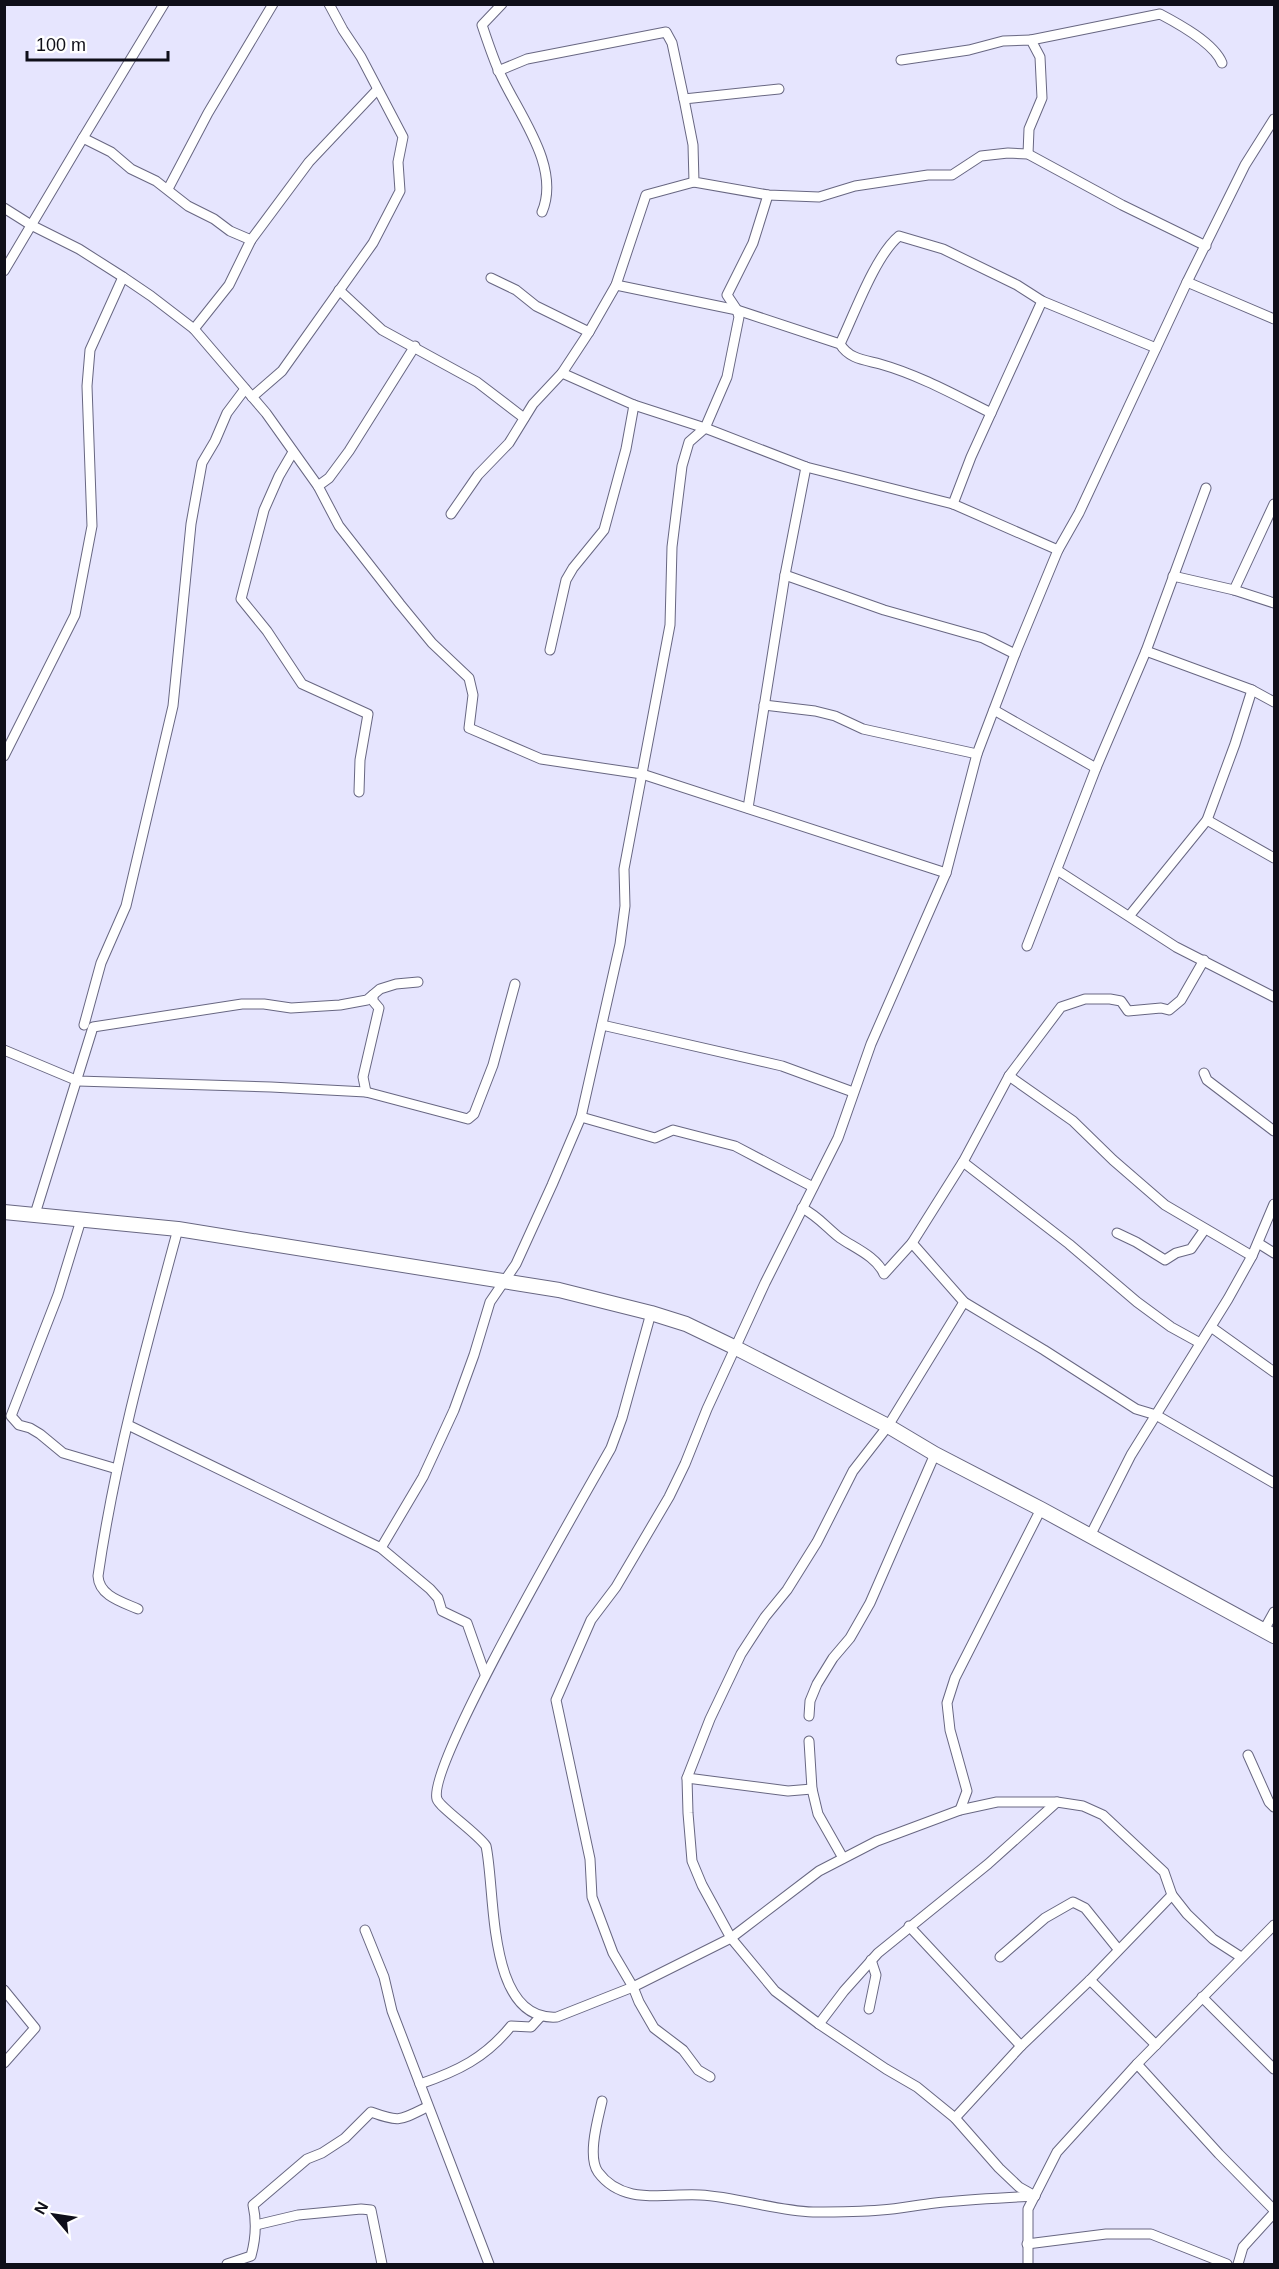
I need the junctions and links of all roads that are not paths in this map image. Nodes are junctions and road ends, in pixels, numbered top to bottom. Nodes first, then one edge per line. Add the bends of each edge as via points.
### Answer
1 (164, 4) edge
2 (273, 4) edge
3 (329, 4) edge
4 (502, 4) edge
5 (1031, 40) junction
6 (901, 60) dead end
7 (1222, 63) dead end
8 (498, 71) junction
9 (779, 89) dead end
10 (377, 90) junction
11 (684, 99) junction
12 (1275, 118) edge
13 (83, 138) junction
14 (1028, 154) junction
15 (694, 182) junction
16 (168, 189) junction
17 (768, 195) junction
18 (4, 208) edge
19 (542, 212) dead end
20 (31, 225) junction
21 (251, 240) junction
22 (1206, 246) junction
23 (4, 271) edge
24 (123, 277) junction
25 (491, 278) dead end
26 (1187, 282) junction
27 (615, 285) junction
28 (339, 290) junction
29 (1042, 301) junction
30 (737, 310) junction
31 (1275, 319) edge
32 (194, 329) junction
33 (589, 332) junction
34 (840, 344) junction
35 (415, 346) junction
36 (1156, 348) junction
37 (562, 373) junction
38 (245, 388) junction
39 (252, 397) junction
40 (634, 405) junction
41 (992, 412) junction
42 (524, 418) junction
43 (705, 428) junction
44 (293, 452) junction
45 (806, 467) junction
46 (318, 486) junction
47 (1206, 488) dead end
48 (953, 504) junction
49 (1275, 504) edge
50 (450, 514) dead end
51 (1058, 550) junction
52 (785, 575) junction
53 (1173, 576) junction
54 (1234, 590) junction
55 (1275, 603) edge
56 (550, 650) dead end
57 (1146, 651) junction
58 (1015, 654) junction
59 (1252, 690) junction
60 (1275, 702) edge
61 (764, 705) junction
62 (994, 710) junction
63 (977, 754) junction
64 (4, 756) edge
65 (1096, 768) junction
66 (642, 774) junction
67 (359, 792) dead end
68 (748, 808) junction
69 (1207, 820) junction
70 (1275, 858) edge
71 (1057, 870) junction
72 (946, 873) junction
73 (1130, 915) junction
74 (1027, 946) dead end
75 (1204, 960) junction
76 (418, 982) dead end
77 (515, 984) dead end
78 (1275, 997) edge
79 (371, 998) junction
80 (84, 1025) dead end
81 (602, 1025) junction
82 (4, 1050) edge
83 (1204, 1072) dead end
84 (1009, 1076) junction
85 (78, 1081) junction
86 (366, 1092) junction
87 (853, 1092) junction
88 (581, 1117) junction
89 (1275, 1131) edge
90 (963, 1162) junction
91 (813, 1187) junction
92 (1275, 1204) edge
93 (802, 1208) junction
94 (4, 1212) edge
95 (35, 1214) junction
96 (81, 1220) junction
97 (178, 1229) junction
98 (1205, 1230) junction
99 (1117, 1233) dead end
100 (912, 1243) junction
101 (1258, 1243) junction
102 (1275, 1253) edge
103 (1252, 1256) junction
104 (503, 1282) junction
105 (964, 1302) junction
106 (651, 1312) junction
107 (1211, 1327) junction
108 (1200, 1343) junction
109 (736, 1348) junction
110 (1275, 1372) edge
111 (1156, 1415) junction
112 (128, 1425) junction
113 (888, 1426) junction
114 (935, 1454) junction
115 (117, 1469) junction
116 (1275, 1483) edge
117 (1041, 1509) junction
118 (1090, 1536) junction
119 (381, 1548) junction
120 (138, 1609) dead end
121 (1275, 1612) edge
122 (1269, 1633) edge
123 (485, 1674) junction
124 (809, 1716) dead end
125 (809, 1741) dead end
126 (1248, 1755) dead end
127 (687, 1778) junction
128 (812, 1789) junction
129 (1057, 1802) junction
130 (1275, 1807) edge
131 (960, 1810) junction
132 (843, 1858) junction
133 (1172, 1895) junction
134 (1275, 1924) edge
135 (909, 1926) junction
136 (365, 1930) dead end
137 (731, 1938) junction
138 (1118, 1949) junction
139 (1000, 1957) dead end
140 (1241, 1957) junction
141 (871, 1960) junction
142 (1090, 1980) junction
143 (633, 1987) junction
144 (4, 1990) edge
145 (1202, 1997) junction
146 (869, 2009) dead end
147 (541, 2016) junction
148 (819, 2024) junction
149 (1155, 2045) junction
150 (1021, 2046) junction
151 (4, 2063) edge
152 (1137, 2064) junction
153 (1275, 2069) edge
154 (710, 2077) dead end
155 (420, 2084) junction
156 (602, 2101) dead end
157 (425, 2108) dead end
158 (955, 2118) junction
159 (1035, 2196) junction
160 (1275, 2212) edge
161 (256, 2225) junction
162 (1027, 2244) junction
163 (227, 2265) edge
164 (382, 2265) edge
165 (489, 2265) edge
166 (1028, 2265) edge
167 (1227, 2265) edge
168 (1238, 2265) edge

1 - 13 street
2 - 16 street
3 - 10 street
4 - 8 street via 482,25
5 - 6 street via 1003,41
5 - 7 street via 1160,14 1218,53
5 - 14 street via 1040,57 1042,98 1029,129
8 - 11 street via 527,59 666,32
8 - 19 street via 535,138 544,171 546,202
9 - 11 street
10 - 21 street via 309,162
10 - 28 street via 403,138 398,162 400,191 373,243
11 - 15 street via 693,145
12 - 22 street via 1245,165
13 - 16 street
13 - 20 street
14 - 17 street via 981,156 952,175 855,186 819,197
14 - 22 street
15 - 17 street
15 - 27 street via 646,195
16 - 21 street via 188,206
17 - 30 street via 753,243 727,291
18 - 20 street
20 - 23 street
20 - 24 street
21 - 32 street via 229,285
22 - 26 street
24 - 32 street
24 - 64 street via 90,350 87,386 92,526 75,615
25 - 33 street
26 - 31 street
26 - 36 street
27 - 30 street
27 - 33 street
28 - 35 street via 382,330
28 - 39 street via 282,371
29 - 34 street via 943,249 899,236 872,275
29 - 36 street
29 - 41 street
30 - 34 street
30 - 43 street via 739,317 727,377
32 - 38 street
33 - 37 street
34 - 41 street via 853,357 903,371
35 - 42 street via 477,382
35 - 46 street via 349,451
36 - 51 street
37 - 40 street
37 - 42 street
38 - 39 street
38 - 80 street via 227,413 202,463 191,524 173,706 126,906 101,963
39 - 44 street
40 - 43 street
40 - 56 street via 604,530 567,580
41 - 48 street
42 - 50 street via 509,443 478,475
43 - 45 street
43 - 66 street via 689,442 678,486 670,626
44 - 46 street
44 - 67 street via 264,510 242,599 302,684 368,714
45 - 48 street
45 - 52 street
46 - 66 street via 339,526 400,604 432,643 469,678 473,695 469,728 541,759
47 - 53 street
48 - 51 street
49 - 54 street
51 - 58 street
52 - 58 street via 884,610 983,638
52 - 61 street
53 - 54 street
53 - 57 street
54 - 55 street
57 - 59 street
57 - 65 street
58 - 62 street
59 - 60 street
59 - 69 street
61 - 63 street via 815,711 863,729
61 - 68 street
62 - 63 street
62 - 65 street
63 - 72 street
65 - 71 street
66 - 68 street
66 - 81 street via 624,868 620,944
68 - 72 street
69 - 70 street
69 - 73 street
71 - 73 street
71 - 74 street
72 - 87 street
73 - 75 street via 1176,947
75 - 78 street
75 - 84 street via 1181,1000 1169,1010 1128,1011 1120,1002 1110,999 1085,999 1061,1007
76 - 79 street via 380,989
77 - 86 street via 493,1065 471,1118
79 - 85 street via 340,1005 291,1008 242,1004 93,1027
79 - 86 street via 379,1008 363,1077
81 - 87 street via 782,1066
81 - 88 street
82 - 85 street
83 - 89 street via 1207,1080
84 - 90 street
84 - 98 street via 1073,1121 1165,1205
85 - 86 street
85 - 95 street
87 - 91 street via 838,1138
88 - 91 street via 655,1138 673,1130 735,1146
88 - 104 street via 528,1239
90 - 100 street
90 - 108 street via 1137,1302
91 - 93 street
92 - 101 street
93 - 100 street via 866,1254 884,1275
93 - 109 street
94 - 95 street
95 - 96 street
96 - 97 street
96 - 115 street via 58,1295 12,1416 19,1425 40,1434 63,1453
97 - 104 street
97 - 112 street
98 - 99 street via 1191,1249 1165,1260
98 - 103 street
100 - 105 street
101 - 102 street
101 - 103 street
103 - 107 street
104 - 106 street via 559,1290
104 - 119 street via 490,1302 450,1420 423,1477
105 - 111 street via 1136,1409
105 - 113 street
106 - 109 street
106 - 123 street via 611,1449
107 - 108 street
107 - 110 street
108 - 111 street
109 - 113 street
109 - 143 street via 686,1464 616,1587 591,1620 556,1700 590,1859 592,1897 613,1953
111 - 116 street
111 - 118 street
112 - 115 street
112 - 119 street
113 - 114 street
113 - 127 street via 853,1471 817,1542 741,1654
114 - 117 street
114 - 124 street via 870,1603 817,1684
115 - 120 street via 98,1582 111,1597
117 - 118 street
117 - 131 street via 955,1678 947,1703 950,1730 967,1791
118 - 122 street
119 - 123 street via 430,1589 442,1611 467,1623
121 - 122 street
123 - 147 street via 439,1776 437,1799 486,1846 496,1939 504,1972 523,2006
125 - 128 street
126 - 130 street via 1269,1802
127 - 128 street via 788,1791
127 - 137 street via 692,1861
128 - 132 street via 821,1822
129 - 131 street via 997,1802
129 - 133 street via 1083,1806 1103,1815 1164,1872
129 - 135 street via 988,1864
131 - 132 street via 878,1840
132 - 137 street via 819,1871
133 - 138 street
133 - 140 street via 1214,1939
134 - 140 street
135 - 141 street
135 - 150 street
136 - 155 street
137 - 143 street
137 - 148 street via 775,1991
138 - 139 street via 1084,1908 1073,1902 1045,1918
138 - 142 street
140 - 145 street
141 - 146 street via 876,1975
141 - 148 street
142 - 149 street
142 - 150 street
143 - 147 street via 558,2017
143 - 154 street via 654,2028
144 - 151 street via 35,2028
145 - 149 street
145 - 153 street
147 - 155 street via 531,2027 511,2026 498,2042 453,2073
148 - 158 street via 917,2087
149 - 152 street
150 - 158 street
152 - 159 street via 1057,2152
152 - 160 street
155 - 165 street
156 - 159 street via 594,2163 612,2185 639,2196 702,2195 831,2212
157 - 161 street via 401,2120 371,2112 345,2138 307,2159 253,2205
158 - 159 street via 999,2168
159 - 162 street via 1028,2209
160 - 168 street via 1243,2247
161 - 163 street via 251,2256
161 - 164 street via 298,2215 371,2210
162 - 166 street
162 - 167 street via 1106,2234 1150,2234

